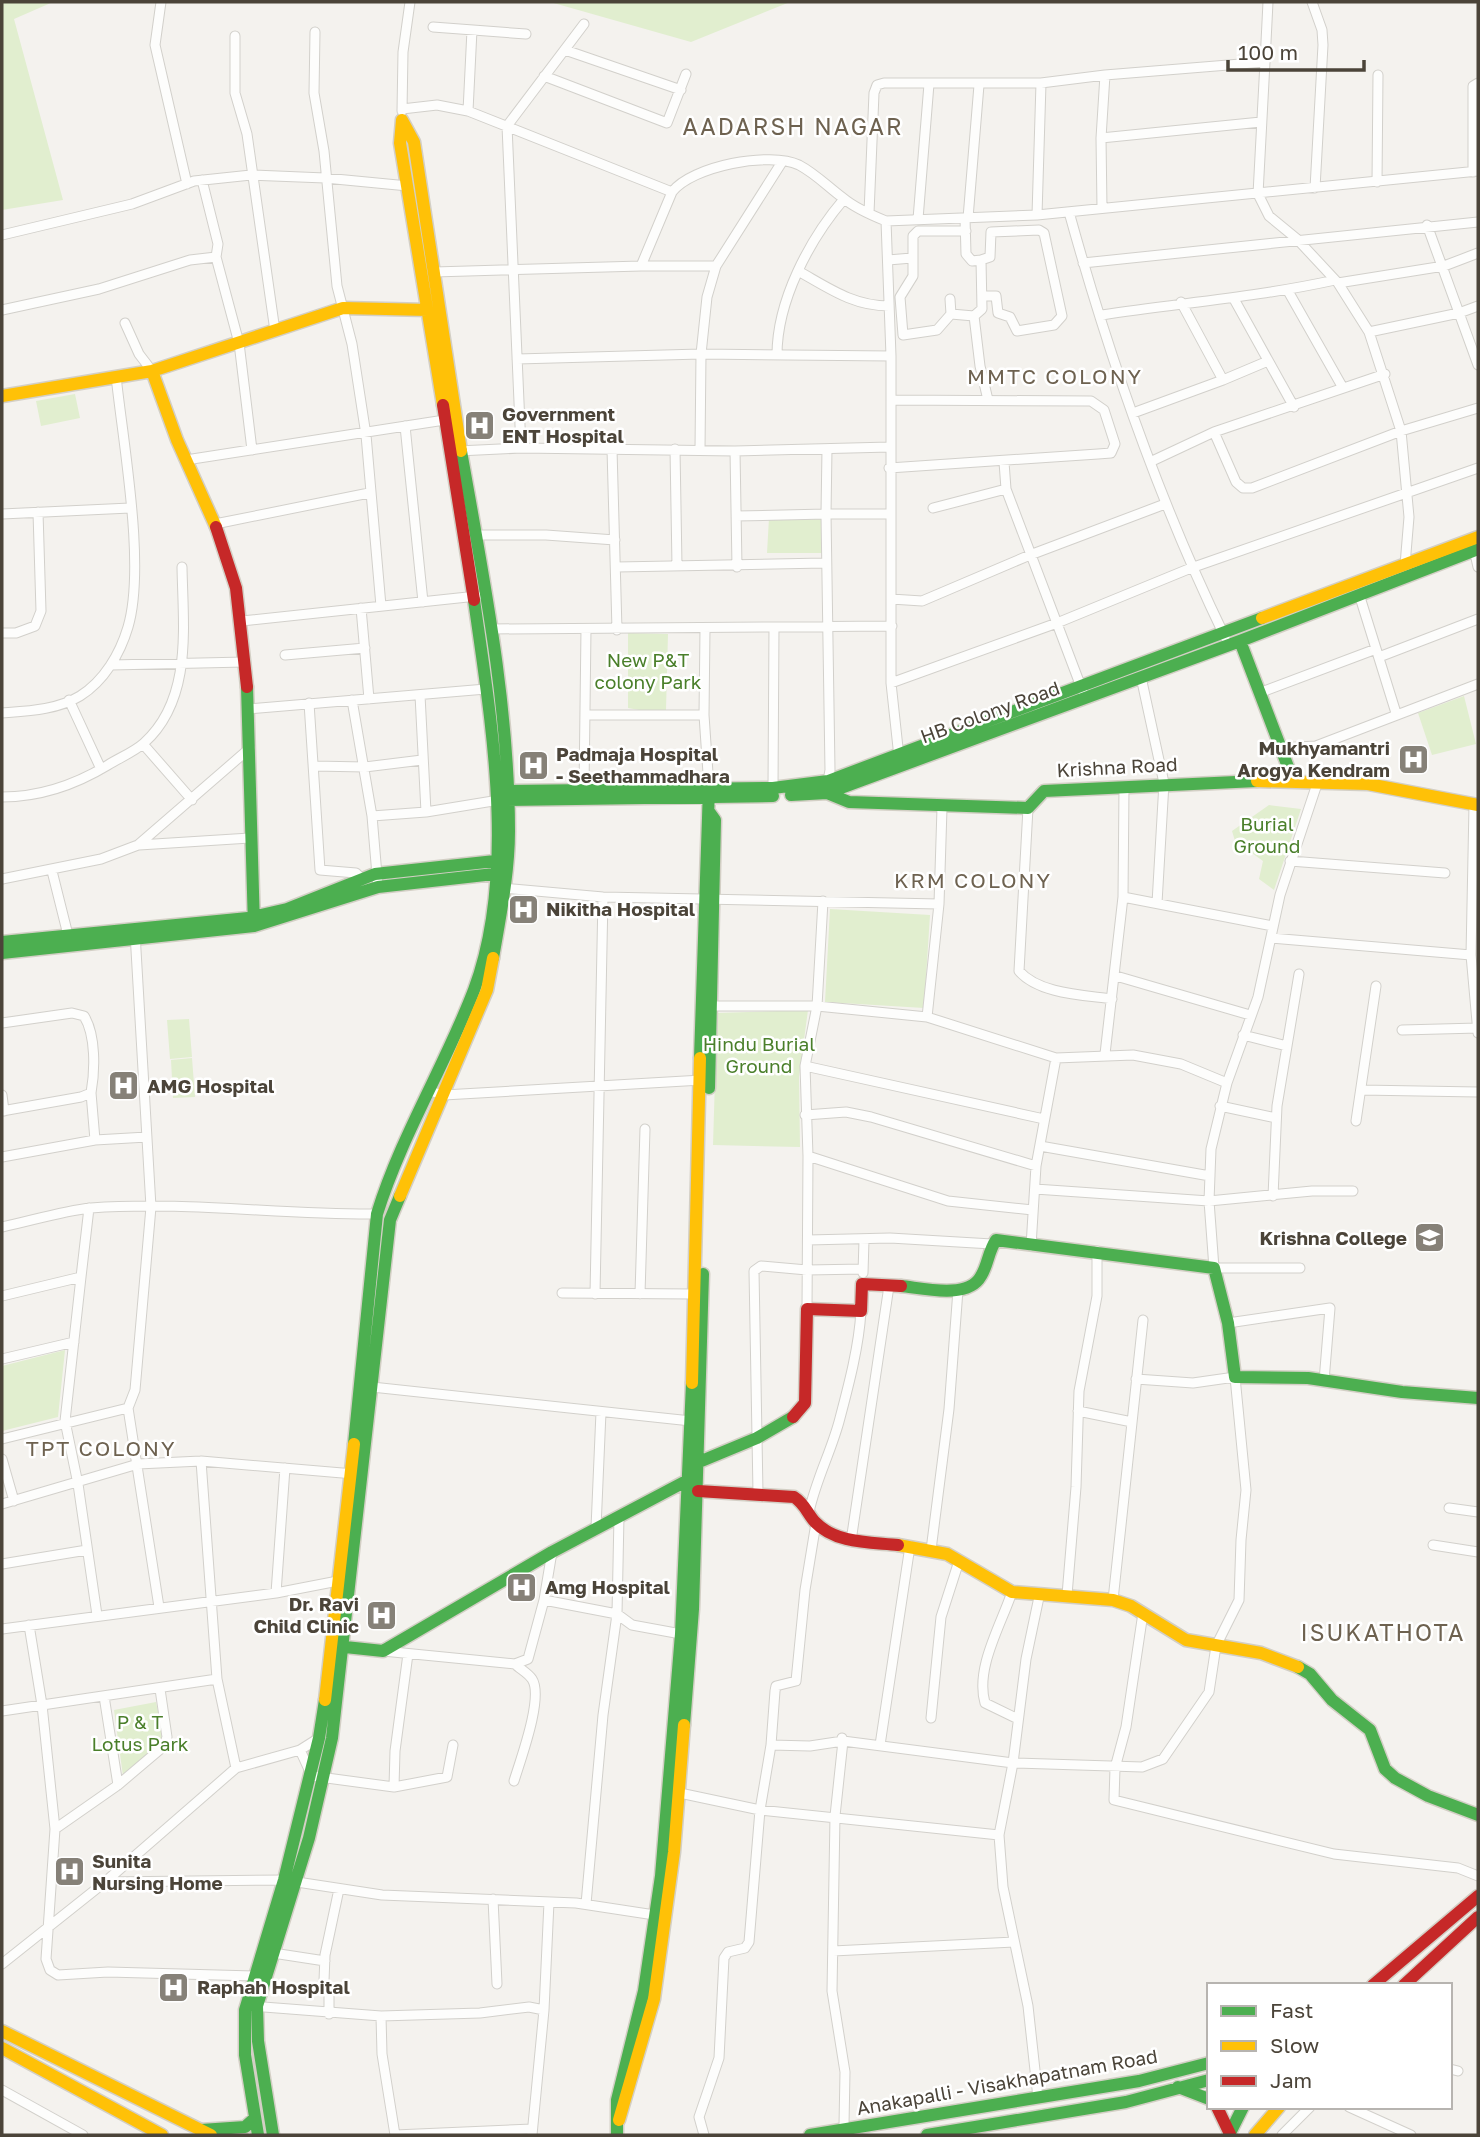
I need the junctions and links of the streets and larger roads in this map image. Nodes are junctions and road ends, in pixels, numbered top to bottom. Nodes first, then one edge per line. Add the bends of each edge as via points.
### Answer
1 (161, 2) edge
2 (410, 2) edge
3 (1269, 2) edge
4 (1312, 2) edge
5 (584, 24) dead end
6 (433, 27) dead end
7 (472, 30) junction
8 (315, 32) dead end
9 (526, 34) dead end
10 (235, 36) dead end
11 (565, 50) junction
12 (1265, 62) junction
13 (686, 74) dead end
14 (1105, 75) junction
15 (1378, 75) dead end
16 (544, 76) junction
17 (1041, 83) junction
18 (1478, 83) edge
19 (929, 84) junction
20 (979, 85) junction
21 (681, 90) junction
22 (468, 111) junction
23 (402, 114) junction
24 (1261, 122) junction
25 (507, 126) junction
26 (1101, 138) junction
27 (782, 162) junction
28 (1476, 171) edge
29 (251, 175) junction
30 (325, 178) junction
31 (202, 180) junction
32 (1377, 181) junction
33 (187, 184) junction
34 (408, 186) junction
35 (1315, 188) junction
36 (672, 192) junction
37 (1258, 194) junction
38 (844, 199) junction
39 (1102, 208) junction
40 (1069, 212) junction
41 (869, 214) junction
42 (1037, 215) junction
43 (990, 217) junction
44 (967, 218) junction
45 (918, 219) junction
46 (886, 221) junction
47 (1478, 222) edge
48 (1427, 225) junction
49 (966, 231) junction
50 (991, 232) junction
51 (2, 235) edge
52 (1297, 239) junction
53 (1478, 253) edge
54 (216, 257) junction
55 (912, 258) junction
56 (888, 260) junction
57 (981, 260) junction
58 (1083, 263) junction
59 (716, 266) junction
60 (1444, 266) junction
61 (641, 267) junction
62 (514, 268) junction
63 (434, 272) junction
64 (800, 272) junction
65 (1337, 282) junction
66 (1289, 290) junction
67 (982, 296) junction
68 (950, 299) dead end
69 (1234, 299) junction
70 (1181, 302) junction
71 (889, 306) junction
72 (1478, 306) edge
73 (343, 308) junction
74 (2, 310) edge
75 (428, 310) junction
76 (1459, 313) junction
77 (951, 314) junction
78 (1102, 315) junction
79 (974, 316) junction
80 (125, 323) dead end
81 (275, 331) junction
82 (1369, 332) junction
83 (890, 335) junction
84 (902, 335) junction
85 (239, 342) junction
86 (701, 354) junction
87 (777, 355) junction
88 (891, 356) junction
89 (517, 359) junction
90 (1477, 360) edge
91 (1268, 361) junction
92 (152, 371) junction
93 (1384, 374) junction
94 (116, 376) junction
95 (1223, 380) junction
96 (1343, 388) junction
97 (2, 396) edge
98 (891, 400) junction
99 (988, 400) junction
100 (1294, 407) junction
101 (1478, 408) edge
102 (1133, 414) junction
103 (451, 419) junction
104 (405, 426) junction
105 (1401, 431) junction
106 (1214, 432) junction
107 (366, 435) junction
108 (521, 447) junction
109 (890, 447) junction
110 (611, 449) junction
111 (676, 449) junction
112 (700, 449) junction
113 (827, 449) junction
114 (252, 450) junction
115 (735, 450) junction
116 (457, 452) junction
117 (186, 460) junction
118 (1004, 462) junction
119 (1150, 462) junction
120 (889, 468) junction
121 (1478, 468) edge
122 (1006, 489) junction
123 (1408, 492) junction
124 (369, 493) junction
125 (1166, 503) junction
126 (130, 508) junction
127 (933, 508) dead end
128 (38, 512) junction
129 (2, 514) edge
130 (825, 514) junction
131 (889, 514) junction
132 (736, 516) junction
133 (215, 524) junction
134 (477, 535) junction
135 (615, 540) junction
136 (1475, 544) edge
137 (1030, 555) junction
138 (824, 563) junction
139 (1405, 565) junction
140 (677, 566) junction
141 (182, 567) dead end
142 (617, 567) junction
143 (737, 567) junction
144 (1478, 567) edge
145 (1191, 568) junction
146 (1359, 594) junction
147 (480, 596) junction
148 (891, 598) junction
149 (423, 602) junction
150 (381, 606) junction
151 (361, 608) junction
152 (1478, 620) edge
153 (242, 621) junction
154 (1057, 623) junction
155 (892, 626) junction
156 (775, 627) junction
157 (829, 627) junction
158 (492, 629) junction
159 (586, 629) junction
160 (705, 629) junction
161 (617, 630) junction
162 (2, 633) edge
163 (1231, 641) junction
164 (365, 648) junction
165 (1377, 653) junction
166 (285, 655) dead end
167 (245, 662) junction
168 (183, 663) junction
169 (111, 664) junction
170 (1141, 677) junction
171 (891, 683) junction
172 (1478, 684) edge
173 (486, 689) junction
174 (1083, 692) junction
175 (1259, 693) junction
176 (420, 695) junction
177 (369, 699) junction
178 (69, 700) junction
179 (352, 700) junction
180 (309, 704) junction
181 (248, 709) junction
182 (2, 713) edge
183 (1396, 713) junction
184 (586, 715) junction
185 (704, 715) junction
186 (144, 744) junction
187 (250, 748) junction
188 (1280, 748) junction
189 (422, 760) junction
190 (900, 761) junction
191 (314, 766) junction
192 (365, 767) junction
193 (101, 769) junction
194 (1293, 780) junction
195 (1318, 781) junction
196 (1164, 783) junction
197 (828, 787) junction
198 (1125, 787) junction
199 (773, 788) junction
200 (584, 789) junction
201 (710, 793) junction
202 (509, 795) junction
203 (493, 796) junction
204 (2, 797) edge
205 (192, 800) junction
206 (1476, 805) edge
207 (942, 808) junction
208 (1028, 808) junction
209 (426, 812) junction
210 (372, 816) junction
211 (250, 838) junction
212 (138, 845) junction
213 (1290, 860) junction
214 (494, 867) junction
215 (52, 871) junction
216 (1444, 873) dead end
217 (2, 879) edge
218 (362, 879) junction
219 (377, 880) junction
220 (503, 888) junction
221 (603, 897) junction
222 (1123, 897) junction
223 (710, 900) junction
224 (823, 901) junction
225 (1157, 903) junction
226 (939, 904) junction
227 (253, 921) junction
228 (1273, 926) junction
229 (68, 935) junction
230 (135, 935) junction
231 (1271, 938) junction
232 (2, 942) edge
233 (2, 953) edge
234 (1471, 955) junction
235 (1299, 974) dead end
236 (1116, 976) junction
237 (1376, 986) dead end
238 (1477, 998) edge
239 (1112, 999) junction
240 (712, 1006) junction
241 (817, 1006) junction
242 (1250, 1015) junction
243 (927, 1017) junction
244 (2, 1023) edge
245 (1402, 1030) dead end
246 (1478, 1031) edge
247 (1243, 1035) junction
248 (1287, 1046) junction
249 (1105, 1054) junction
250 (1056, 1058) junction
251 (805, 1066) junction
252 (705, 1080) junction
253 (1227, 1083) junction
254 (600, 1086) junction
255 (1361, 1090) junction
256 (429, 1091) junction
257 (91, 1093) junction
258 (1478, 1093) edge
259 (2, 1095) edge
260 (444, 1095) junction
261 (1220, 1107) junction
262 (3, 1111) edge
263 (805, 1115) junction
264 (1276, 1118) junction
265 (1044, 1119) junction
266 (1356, 1121) dead end
267 (645, 1129) dead end
268 (147, 1138) junction
269 (95, 1140) junction
270 (1040, 1146) junction
271 (808, 1156) junction
272 (2, 1157) edge
273 (1036, 1167) junction
274 (1210, 1176) junction
275 (1035, 1189) junction
276 (1353, 1191) dead end
277 (1273, 1196) junction
278 (1209, 1201) junction
279 (152, 1207) junction
280 (89, 1208) junction
281 (1033, 1210) junction
282 (377, 1214) junction
283 (2, 1227) edge
284 (808, 1240) junction
285 (864, 1240) junction
286 (992, 1244) junction
287 (1031, 1246) junction
288 (1097, 1251) junction
289 (1214, 1268) junction
290 (1300, 1268) dead end
291 (863, 1269) junction
292 (807, 1270) junction
293 (81, 1277) junction
294 (862, 1284) junction
295 (889, 1286) junction
296 (958, 1290) junction
297 (562, 1293) dead end
298 (595, 1294) junction
299 (640, 1294) junction
300 (694, 1294) junction
301 (2, 1296) edge
302 (807, 1309) junction
303 (861, 1311) junction
304 (1143, 1320) dead end
305 (1228, 1323) junction
306 (74, 1342) junction
307 (2, 1359) edge
308 (1235, 1377) junction
309 (1136, 1379) junction
310 (1324, 1381) junction
311 (372, 1387) junction
312 (1478, 1398) edge
313 (128, 1408) junction
314 (1078, 1411) junction
315 (601, 1412) junction
316 (65, 1421) junction
317 (691, 1421) junction
318 (1132, 1422) junction
319 (2, 1439) edge
320 (756, 1440) junction
321 (2, 1459) edge
322 (201, 1461) junction
323 (699, 1462) junction
324 (138, 1464) junction
325 (285, 1468) junction
326 (358, 1474) junction
327 (690, 1479) junction
328 (79, 1484) junction
329 (815, 1486) junction
330 (698, 1491) junction
331 (758, 1493) junction
332 (794, 1497) junction
333 (14, 1501) junction
334 (2, 1504) edge
335 (1449, 1508) dead end
336 (1478, 1512) edge
337 (619, 1516) junction
338 (813, 1517) junction
339 (596, 1528) junction
340 (850, 1541) junction
341 (1433, 1545) dead end
342 (910, 1546) junction
343 (87, 1550) junction
344 (931, 1550) junction
345 (552, 1552) junction
346 (1478, 1552) edge
347 (959, 1561) junction
348 (2, 1564) edge
349 (346, 1580) junction
350 (1013, 1592) junction
351 (276, 1593) junction
352 (1067, 1595) junction
353 (1039, 1597) junction
354 (212, 1600) junction
355 (544, 1600) junction
356 (1113, 1600) junction
357 (159, 1607) junction
358 (1143, 1613) junction
359 (617, 1614) junction
360 (97, 1615) junction
361 (29, 1625) junction
362 (2, 1629) edge
363 (681, 1633) junction
364 (345, 1647) junction
365 (1216, 1647) junction
366 (383, 1651) junction
367 (408, 1654) junction
368 (515, 1664) junction
369 (218, 1678) junction
370 (160, 1689) junction
371 (104, 1696) junction
372 (42, 1705) junction
373 (2, 1711) edge
374 (931, 1718) dead end
375 (1018, 1719) junction
376 (318, 1738) junction
377 (842, 1738) junction
378 (453, 1745) dead end
379 (771, 1745) junction
380 (880, 1745) junction
381 (300, 1751) junction
382 (1013, 1763) junction
383 (236, 1768) junction
384 (1115, 1768) junction
385 (318, 1777) junction
386 (514, 1782) dead end
387 (118, 1786) junction
388 (394, 1787) junction
389 (672, 1791) junction
390 (760, 1810) junction
391 (1478, 1815) edge
392 (835, 1816) junction
393 (55, 1829) junction
394 (999, 1835) junction
395 (1478, 1876) edge
396 (105, 1882) junction
397 (290, 1882) junction
398 (339, 1888) junction
399 (1478, 1896) edge
400 (493, 1899) junction
401 (549, 1902) junction
402 (586, 1904) junction
403 (660, 1916) junction
404 (1478, 1917) edge
405 (48, 1928) junction
406 (1014, 1942) junction
407 (833, 1951) junction
408 (273, 1953) junction
409 (325, 1962) junction
410 (2, 1964) edge
411 (254, 1976) junction
412 (1375, 1983) edge
413 (1406, 1983) edge
414 (497, 1984) dead end
415 (251, 2006) junction
416 (544, 2010) junction
417 (329, 2014) junction
418 (382, 2016) junction
419 (2, 2031) edge
420 (2, 2048) edge
421 (1207, 2064) edge
422 (1207, 2080) edge
423 (1178, 2087) junction
424 (2, 2090) edge
425 (1038, 2098) junction
426 (1207, 2098) edge
427 (1218, 2109) edge
428 (1242, 2109) edge
429 (1263, 2109) edge
430 (1277, 2109) edge
431 (1308, 2109) edge
432 (1353, 2109) edge
433 (255, 2118) junction
434 (844, 2125) dead end
435 (272, 2129) edge
436 (617, 2129) edge
437 (145, 2131) edge
438 (532, 2132) edge
439 (206, 2133) edge
440 (948, 2134) edge
441 (1229, 2134) edge
442 (83, 2135) edge
443 (162, 2135) edge
444 (258, 2135) edge
445 (279, 2135) edge
446 (395, 2135) edge
447 (704, 2135) edge
448 (810, 2135) edge
449 (927, 2135) edge
450 (1256, 2135) edge
451 (1282, 2135) edge
452 (1411, 2135) edge

1 - 33 street via 155,45
2 - 23 street
3 - 12 street
4 - 35 street via 1323,45
5 - 11 street
6 - 7 street
7 - 9 street
7 - 22 street
8 - 30 street via 314,93
10 - 29 street via 235,93 247,134
11 - 16 street
11 - 21 street
12 - 14 street
12 - 24 street
13 - 21 street
14 - 17 street
14 - 26 street
15 - 32 street
16 - 21 street via 667,123
16 - 25 street
17 - 20 street
17 - 42 street
18 - 28 street via 1473,86
19 - 20 street
19 - 41 street via 877,85
19 - 45 street
20 - 44 street
22 - 23 street via 437,105
22 - 25 street
23 - 34 street
23 - 63 street via 414,142
24 - 26 street
24 - 37 street
25 - 36 street
25 - 62 street
26 - 39 street
27 - 36 street via 716,165 680,182
27 - 38 street via 796,164 818,177
27 - 59 street
28 - 32 street
29 - 30 street
29 - 31 street
29 - 81 street
30 - 34 street
30 - 73 street
31 - 33 street
31 - 54 street via 218,244
32 - 35 street
33 - 51 street via 132,204
34 - 75 street
35 - 37 street
36 - 61 street
37 - 39 street
37 - 52 street via 1269,216
38 - 41 street
38 - 64 street via 816,237
39 - 40 street
40 - 42 street
40 - 58 street
41 - 46 street
42 - 43 street
43 - 44 street
43 - 50 street
44 - 45 street
44 - 49 street
45 - 46 street
46 - 56 street
47 - 48 street
48 - 52 street
48 - 60 street
49 - 55 street via 918,231 912,241
49 - 57 street via 968,259
50 - 57 street via 992,252
50 - 67 street via 1044,233 1062,316 1054,325 1014,330 1010,317 998,313 996,296
52 - 58 street
52 - 65 street
53 - 60 street
54 - 74 street
54 - 85 street
55 - 56 street
55 - 84 street via 913,276 900,297
56 - 71 street
57 - 67 street
58 - 78 street
59 - 61 street
59 - 86 street via 707,297
60 - 65 street
60 - 76 street
61 - 62 street
62 - 63 street
62 - 89 street
63 - 103 street
64 - 71 street via 849,300
64 - 87 street via 780,321
65 - 66 street
65 - 82 street
66 - 69 street
66 - 96 street
67 - 79 street via 982,309
68 - 77 street
69 - 70 street
69 - 91 street
70 - 78 street
70 - 95 street
71 - 83 street
72 - 76 street
73 - 75 street
73 - 81 street
73 - 107 street
75 - 103 street
76 - 82 street
76 - 90 street
77 - 79 street
77 - 84 street via 937,330
78 - 102 street
79 - 99 street
80 - 92 street
81 - 85 street
82 - 93 street
83 - 84 street
83 - 88 street
85 - 92 street
85 - 114 street
86 - 87 street
86 - 89 street
86 - 112 street
87 - 88 street
88 - 98 street
89 - 108 street
91 - 95 street
91 - 100 street
92 - 94 street
92 - 117 street
93 - 96 street
93 - 105 street
94 - 97 street
94 - 126 street
95 - 102 street
96 - 100 street
98 - 99 street
98 - 109 street
99 - 118 street via 1098,403 1115,444 1111,453
100 - 106 street
101 - 105 street
102 - 119 street
103 - 104 street
103 - 116 street
104 - 107 street
104 - 149 street
105 - 106 street via 1252,488 1236,482
105 - 123 street
106 - 119 street
107 - 114 street
107 - 124 street
108 - 110 street
108 - 116 street
109 - 113 street
109 - 120 street
110 - 111 street
110 - 135 street
111 - 112 street
111 - 140 street
112 - 115 street
113 - 115 street
113 - 130 street
114 - 117 street
115 - 132 street
116 - 134 street
116 - 147 street
117 - 133 street
118 - 120 street
118 - 122 street
119 - 125 street
120 - 131 street
121 - 123 street
122 - 127 street
122 - 137 street
123 - 139 street
123 - 145 street
124 - 133 street
124 - 150 street
125 - 137 street
125 - 145 street
126 - 128 street
126 - 169 street via 134,590 129,626
128 - 129 street
128 - 162 street via 41,611 35,626
130 - 131 street
130 - 132 street
130 - 138 street
131 - 148 street
132 - 143 street
133 - 153 street
134 - 135 street
134 - 147 street
135 - 142 street
136 - 139 street
136 - 144 street
136 - 146 street, HB Colony Road
137 - 148 street via 922,601
137 - 154 street
138 - 143 street
138 - 157 street
139 - 163 street
140 - 142 street
140 - 143 street
141 - 168 street
142 - 161 street
145 - 154 street
145 - 163 street
146 - 163 street, HB Colony Road
146 - 165 street
147 - 149 street
147 - 158 street
147 - 173 street
148 - 155 street
149 - 150 street
150 - 151 street
151 - 153 street
151 - 164 street
152 - 165 street
153 - 167 street
154 - 171 street
154 - 174 street
155 - 157 street
155 - 171 street
156 - 157 street
156 - 160 street
156 - 199 street
157 - 197 street
158 - 159 street
158 - 202 street
159 - 161 street
159 - 184 street
160 - 161 street
160 - 185 street
163 - 170 street, HB Colony Road
163 - 174 street
163 - 175 street
164 - 166 street
164 - 177 street
165 - 175 street
165 - 183 street
167 - 168 street
167 - 181 street
168 - 169 street
168 - 186 street via 163,721
169 - 178 street
170 - 174 street, HB Colony Road
170 - 196 street
171 - 190 street
172 - 183 street
173 - 176 street
173 - 203 street
174 - 190 street, HB Colony Road
175 - 188 street
176 - 177 street
176 - 189 street
177 - 179 street
178 - 182 street via 41,710
178 - 193 street
179 - 180 street
179 - 192 street
180 - 181 street
180 - 191 street
181 - 187 street
183 - 188 street via 1316,746
184 - 185 street
184 - 200 street
185 - 201 street
186 - 193 street
186 - 205 street
187 - 205 street
187 - 211 street
188 - 194 street
189 - 192 street
189 - 209 street
190 - 197 street, HB Colony Road
191 - 192 street
191 - 218 street via 320,870 356,873
192 - 210 street
193 - 204 street via 51,791
194 - 195 street, Krishna Road
194 - 196 street, Krishna Road
195 - 206 street, Krishna Road via 1368,784
195 - 213 street
196 - 198 street, Krishna Road
196 - 225 street
197 - 199 street
197 - 201 street, HB Colony Road
197 - 207 street via 849,802
198 - 208 street, Krishna Road via 1044,791
198 - 222 street
199 - 201 street
200 - 201 street
200 - 202 street
201 - 202 street, HB Colony Road
201 - 223 street via 706,819
202 - 203 street, HB Colony Road
202 - 220 street
203 - 209 street
203 - 214 street
205 - 212 street
206 - 234 street
207 - 208 street
207 - 226 street
208 - 239 street via 1019,971 1055,990
209 - 210 street
210 - 219 street
211 - 212 street
211 - 227 street
212 - 215 street
213 - 216 street
213 - 228 street
214 - 219 street
214 - 256 street via 478,975
215 - 217 street
215 - 229 street
218 - 219 street
218 - 227 street
219 - 227 street
220 - 221 street
220 - 260 street via 487,990
221 - 223 street
221 - 254 street
222 - 225 street
222 - 236 street
223 - 224 street
223 - 240 street
223 - 252 street
224 - 226 street
224 - 241 street
225 - 228 street
226 - 243 street
227 - 230 street
228 - 231 street
229 - 230 street
229 - 232 street
230 - 233 street
230 - 268 street
231 - 234 street
231 - 242 street
234 - 238 street
235 - 248 street
236 - 239 street
236 - 242 street
237 - 255 street
238 - 246 street
239 - 249 street
240 - 241 street
240 - 252 street
241 - 243 street
241 - 251 street
242 - 247 street
243 - 250 street
244 - 257 street via 72,1013 85,1016 91,1033
245 - 246 street
247 - 248 street
247 - 253 street
248 - 264 street
249 - 250 street
249 - 253 street via 1181,1064
250 - 265 street
251 - 263 street
251 - 265 street
252 - 254 street
252 - 300 street
252 - 323 street
253 - 261 street
254 - 260 street
254 - 298 street
255 - 258 street
255 - 266 street
256 - 260 street
256 - 282 street via 388,1178
257 - 262 street
257 - 269 street
259 - 262 street
260 - 311 street via 390,1220
261 - 264 street
261 - 274 street
263 - 271 street
263 - 273 street via 846,1112 871,1116
264 - 277 street
265 - 270 street
267 - 299 street
268 - 269 street
268 - 279 street
269 - 272 street
270 - 273 street
270 - 274 street
271 - 281 street via 948,1200
271 - 284 street
273 - 275 street
274 - 278 street
275 - 278 street
275 - 281 street
276 - 277 street
277 - 278 street
278 - 289 street
279 - 280 street
279 - 282 street
279 - 313 street via 135,1390
280 - 283 street
280 - 293 street
281 - 287 street
282 - 326 street
284 - 285 street
284 - 292 street
285 - 286 street
285 - 291 street
286 - 287 street via 1002,1239
286 - 296 street via 981,1281
287 - 288 street
288 - 289 street
288 - 314 street via 1097,1296
289 - 290 street
289 - 305 street
291 - 292 street
291 - 294 street
292 - 302 street
292 - 320 street via 761,1266 754,1271
293 - 301 street
293 - 306 street
294 - 295 street
294 - 303 street
295 - 296 street
295 - 340 street
296 - 344 street
297 - 298 street
298 - 299 street
299 - 300 street
300 - 317 street
302 - 303 street
302 - 320 street via 805,1403 798,1413
303 - 329 street via 841,1418
304 - 309 street
305 - 308 street
305 - 310 street via 1330,1308
306 - 307 street
306 - 316 street
308 - 309 street via 1193,1382
308 - 310 street
308 - 365 street via 1246,1490 1241,1593
309 - 318 street
310 - 312 street
311 - 315 street
311 - 326 street
313 - 316 street
313 - 324 street
314 - 318 street
314 - 352 street
315 - 317 street
315 - 339 street
316 - 319 street
316 - 328 street
317 - 327 street
318 - 356 street
320 - 323 street
320 - 331 street
321 - 333 street
322 - 324 street
322 - 325 street
322 - 354 street
323 - 327 street
323 - 330 street
324 - 328 street
324 - 357 street
325 - 326 street
325 - 351 street
326 - 349 street
327 - 337 street
327 - 363 street
328 - 333 street
328 - 343 street
329 - 332 street
329 - 338 street
330 - 331 street
330 - 389 street via 692,1622
331 - 332 street
332 - 338 street
333 - 334 street
335 - 336 street
337 - 339 street
337 - 359 street
338 - 340 street via 828,1533
338 - 379 street via 796,1681 776,1686
339 - 345 street
340 - 342 street
341 - 346 street
342 - 344 street
342 - 380 street
343 - 348 street
343 - 360 street
344 - 347 street
345 - 355 street
345 - 366 street
347 - 350 street
347 - 374 street via 942,1616
349 - 351 street
349 - 364 street
349 - 376 street
350 - 353 street
350 - 375 street via 985,1669 982,1692 985,1703
351 - 354 street
352 - 353 street
352 - 356 street
353 - 375 street
354 - 357 street
354 - 369 street
355 - 359 street
355 - 368 street via 531,1655
356 - 358 street
357 - 360 street
358 - 365 street via 1186,1640
358 - 384 street via 1126,1727
359 - 363 street via 632,1625
359 - 402 street
360 - 361 street
361 - 362 street
361 - 372 street
363 - 389 street
364 - 366 street
364 - 385 street via 334,1727
365 - 384 street via 1209,1692 1163,1759 1142,1768
365 - 391 street via 1262,1653 1310,1674 1332,1700 1370,1730 1385,1769 1395,1778
366 - 367 street
367 - 368 street
367 - 388 street
368 - 386 street via 532,1679 534,1688 532,1719
369 - 370 street
369 - 383 street
370 - 371 street
370 - 387 street via 167,1742
371 - 372 street
371 - 387 street
372 - 373 street
372 - 393 street
375 - 382 street
376 - 381 street
376 - 385 street
377 - 379 street via 810,1746
377 - 380 street
377 - 392 street
378 - 388 street via 447,1777
379 - 390 street
380 - 382 street
381 - 383 street
381 - 385 street
382 - 384 street
382 - 394 street
383 - 396 street
384 - 395 street via 1112,1796 1122,1804 1334,1854 1458,1868
385 - 388 street
385 - 397 street
387 - 393 street
389 - 390 street
389 - 403 street
390 - 392 street
390 - 447 street via 750,1937 748,1946 728,1952 724,1958 719,2058 699,2117
392 - 394 street
392 - 407 street
393 - 405 street
394 - 406 street via 999,1864
396 - 397 street
396 - 405 street
397 - 398 street
397 - 408 street
397 - 411 street
398 - 400 street via 382,1895
398 - 409 street
399 - 412 street
400 - 401 street
400 - 414 street
401 - 402 street
401 - 416 street
402 - 403 street
403 - 436 street via 617,2100
404 - 413 street
405 - 410 street
405 - 411 street via 46,1959 58,1975
406 - 407 street
406 - 425 street via 1028,2006
407 - 434 street via 832,1990 845,2072
408 - 409 street
408 - 415 street
409 - 417 street
411 - 415 street
415 - 417 street
415 - 433 street via 243,2039
415 - 435 street
416 - 418 street via 529,2007
416 - 438 street
417 - 418 street
418 - 446 street via 382,2054
419 - 439 street
420 - 437 street
421 - 425 street, Anakapalli - Visakhapatnam Road via 1139,2081
422 - 423 street, Anakapalli - Visakhapatnam Road
423 - 426 street
423 - 440 street, Anakapalli - Visakhapatnam Road via 1126,2102
424 - 442 street
425 - 448 street, Anakapalli - Visakhapatnam Road
427 - 441 street
428 - 441 street
429 - 450 street
430 - 450 street
431 - 451 street
432 - 452 street
433 - 439 street via 245,2127
433 - 444 street
435 - 445 street
437 - 443 street
438 - 446 street
440 - 449 street, Anakapalli - Visakhapatnam Road

